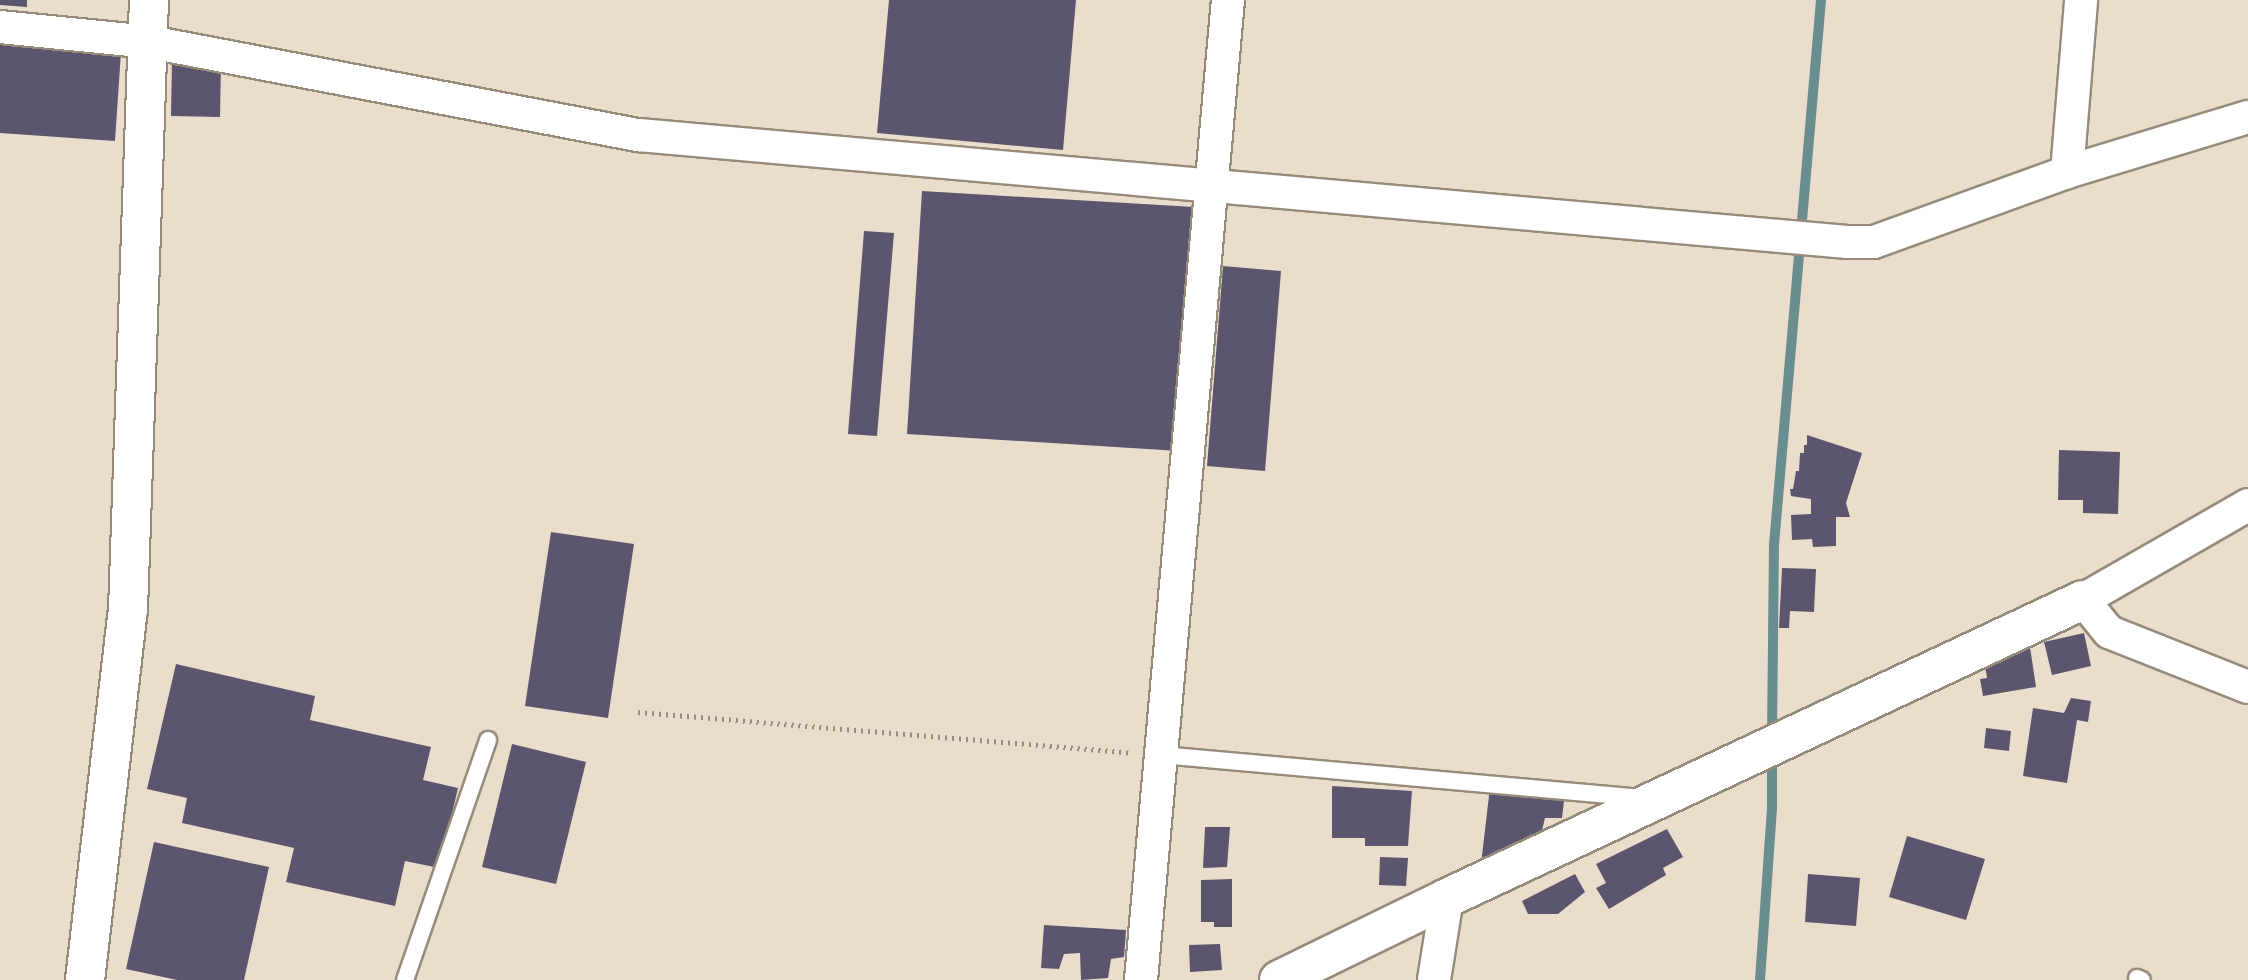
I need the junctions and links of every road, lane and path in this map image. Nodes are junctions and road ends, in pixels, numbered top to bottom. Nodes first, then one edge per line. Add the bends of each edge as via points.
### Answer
1 (149, 0) edge
2 (1228, 0) edge
3 (2081, 0) edge
4 (0, 27) edge
5 (150, 42) junction
6 (2248, 117) edge
7 (2067, 172) junction
8 (1210, 188) junction
9 (2248, 505) edge
10 (2083, 600) junction
11 (2248, 687) edge
12 (638, 712) dead end
13 (488, 740) dead end
14 (1161, 755) junction
15 (1657, 800) junction
16 (1447, 898) junction
17 (85, 980) edge
18 (405, 980) edge
19 (1141, 980) edge
20 (1279, 980) edge
21 (1434, 980) edge

1 - 5 street
2 - 8 street
3 - 7 street
4 - 5 street
5 - 8 street via 639,135
5 - 17 street via 128,610
6 - 7 street
7 - 8 street via 1874,242
8 - 14 street
9 - 10 street
10 - 11 street via 2109,632
10 - 15 street
12 - 14 path
13 - 18 lane
14 - 15 lane
14 - 19 street
15 - 16 street
16 - 20 street
16 - 21 street

